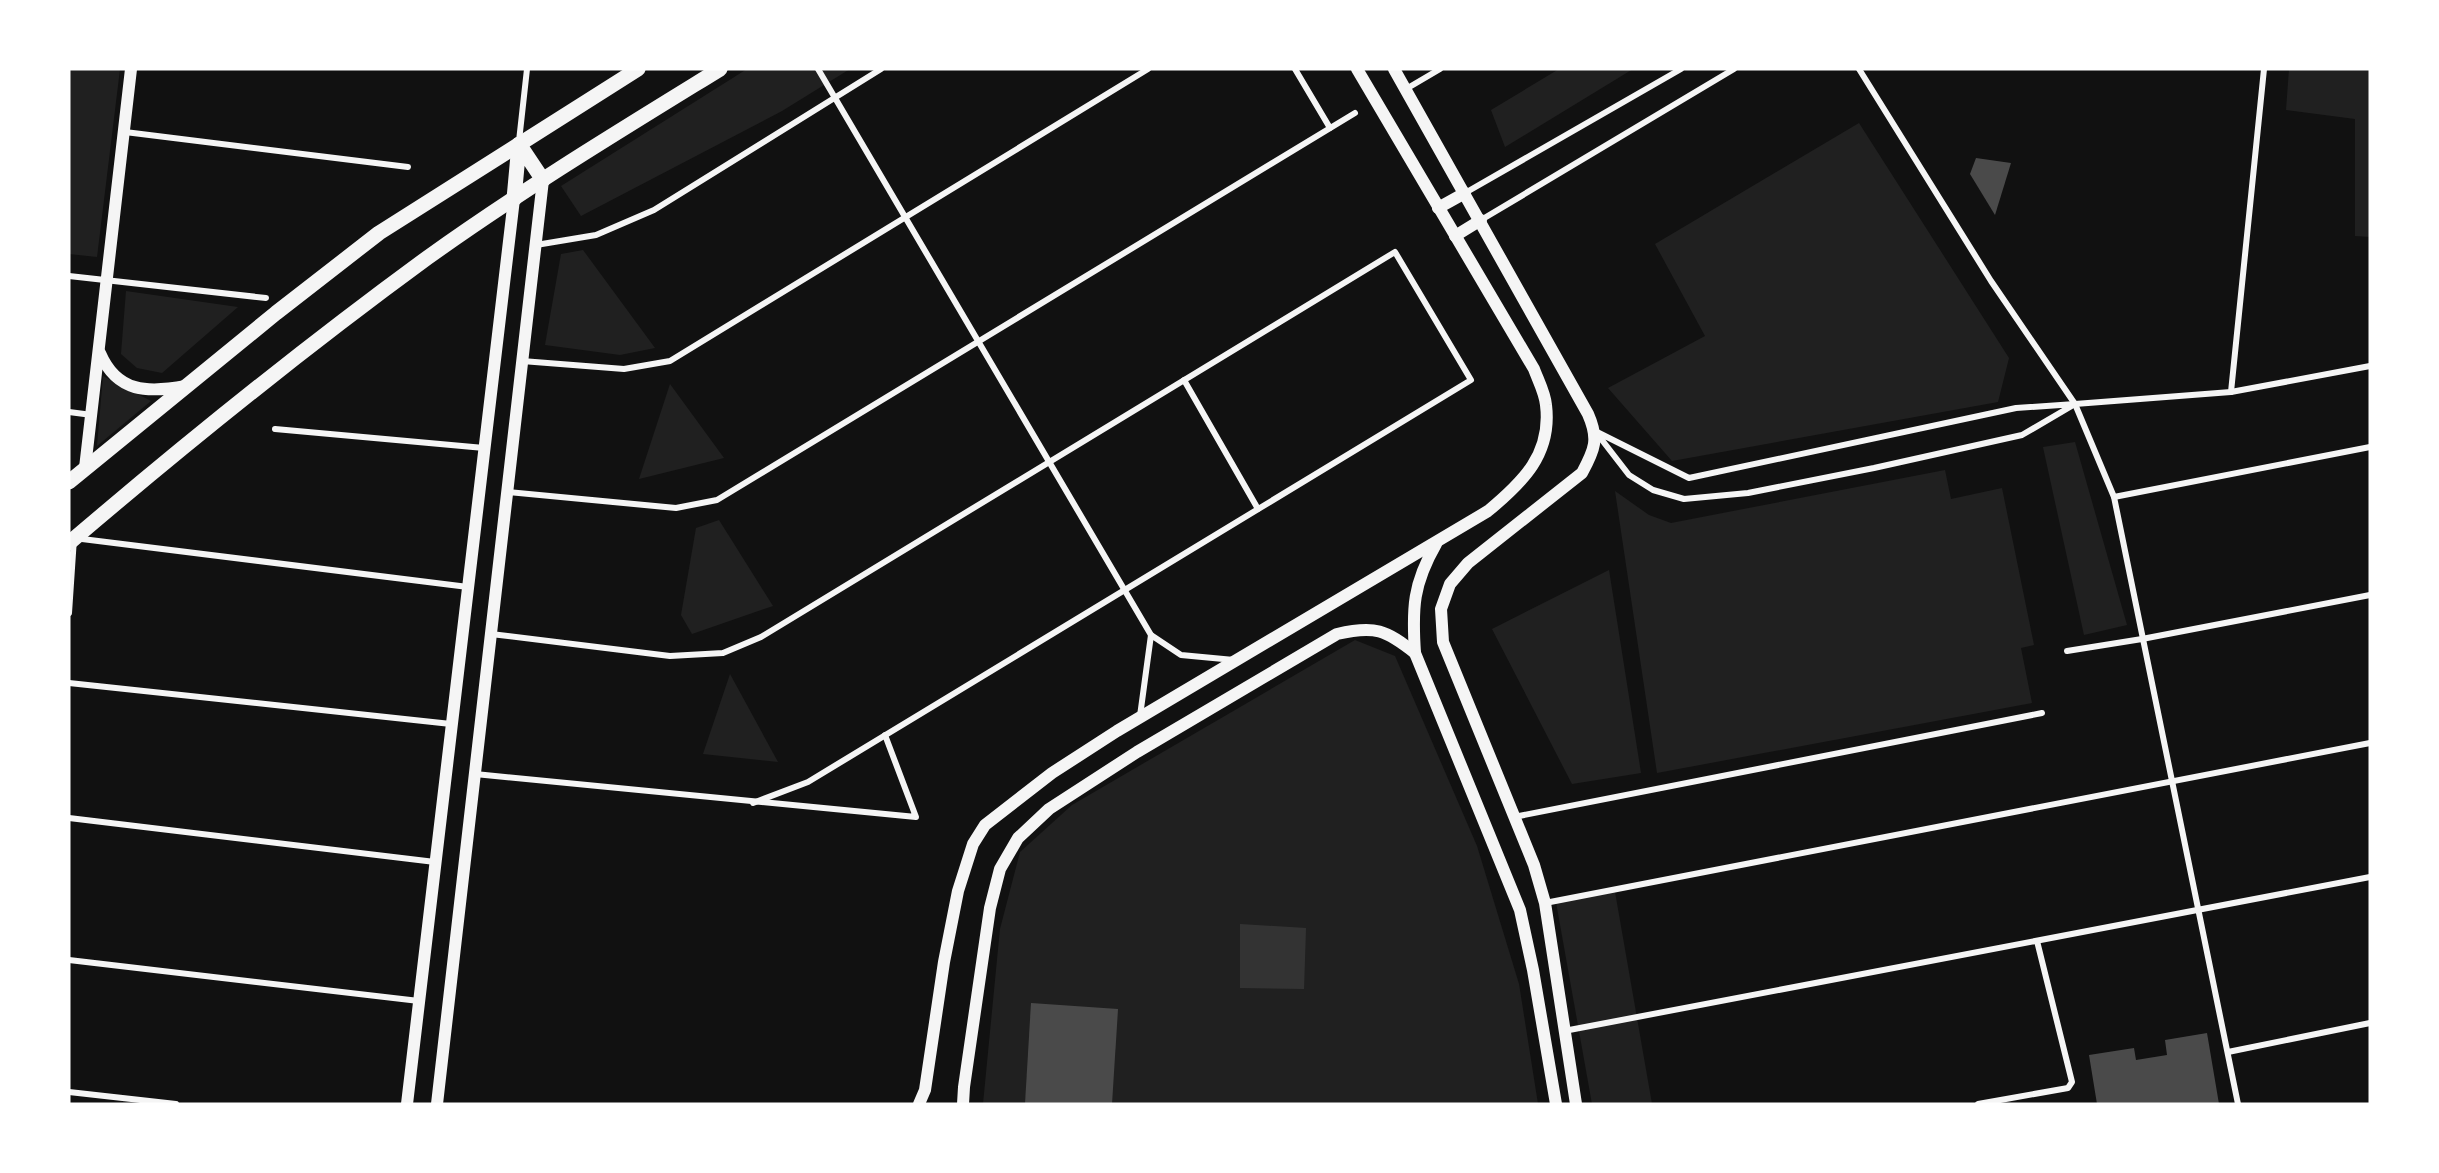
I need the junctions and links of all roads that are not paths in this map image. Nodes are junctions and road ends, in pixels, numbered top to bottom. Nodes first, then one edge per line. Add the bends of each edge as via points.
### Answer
1 (131, 69) edge
2 (527, 69) edge
3 (638, 69) edge
4 (720, 69) edge
5 (818, 69) edge
6 (881, 69) edge
7 (1148, 69) edge
8 (1295, 69) edge
9 (1357, 69) edge
10 (1395, 69) edge
11 (1440, 69) edge
12 (1681, 69) edge
13 (1734, 69) edge
14 (1859, 69) edge
15 (2264, 69) edge
16 (1406, 89) junction
17 (834, 97) junction
18 (1355, 113) dead end
19 (1330, 128) junction
20 (125, 132) junction
21 (519, 144) junction
22 (408, 167) dead end
23 (543, 180) junction
24 (1465, 193) junction
25 (514, 199) junction
26 (1438, 208) junction
27 (906, 218) junction
28 (1481, 220) junction
29 (1455, 236) junction
30 (536, 245) junction
31 (69, 276) edge
32 (107, 282) junction
33 (266, 298) dead end
34 (978, 342) junction
35 (100, 353) junction
36 (522, 361) junction
37 (2370, 366) edge
38 (1184, 380) junction
39 (190, 386) junction
40 (2231, 392) junction
41 (2075, 404) junction
42 (69, 412) edge
43 (92, 415) junction
44 (275, 429) dead end
45 (1595, 431) junction
46 (2370, 447) edge
47 (484, 448) junction
48 (1049, 462) junction
49 (85, 468) junction
50 (69, 482) edge
51 (507, 492) junction
52 (2114, 497) junction
53 (1258, 509) junction
54 (72, 541) edge
55 (1436, 543) junction
56 (468, 587) junction
57 (1125, 590) junction
58 (2370, 595) edge
59 (69, 614) edge
60 (491, 634) junction
61 (1151, 635) junction
62 (2142, 639) junction
63 (2067, 651) dead end
64 (1415, 653) junction
65 (1238, 660) junction
66 (69, 683) edge
67 (2042, 713) dead end
68 (1140, 717) junction
69 (452, 724) junction
70 (885, 735) junction
71 (2370, 743) edge
72 (475, 774) junction
73 (2171, 782) junction
74 (753, 803) junction
75 (1514, 817) junction
76 (69, 818) edge
77 (436, 862) junction
78 (2370, 877) edge
79 (1545, 903) junction
80 (2198, 911) junction
81 (2037, 941) junction
82 (69, 960) edge
83 (420, 1001) junction
84 (2370, 1023) edge
85 (1564, 1031) junction
86 (2228, 1052) junction
87 (69, 1092) edge
88 (176, 1104) edge
89 (407, 1104) edge
90 (437, 1104) edge
91 (919, 1104) edge
92 (963, 1104) edge
93 (1556, 1104) edge
94 (1576, 1104) edge
95 (1978, 1104) edge
96 (2238, 1104) edge

1 - 20 main road
2 - 21 street
3 - 21 main road
4 - 23 main road
5 - 17 street
6 - 17 street
7 - 27 street
8 - 19 street
9 - 26 main road
10 - 16 main road
11 - 16 street
12 - 24 street
13 - 28 street
14 - 41 street via 1991,281
15 - 40 street
16 - 24 main road
17 - 27 street
17 - 30 street via 654,210 596,235
18 - 19 street
19 - 34 street
20 - 22 street
20 - 32 main road
21 - 23 main road
21 - 25 main road
21 - 39 main road via 379,233
23 - 25 main road
23 - 30 main road
24 - 26 main road
24 - 28 main road
25 - 47 main road
25 - 54 main road via 277,370
26 - 29 main road
27 - 34 street
27 - 36 street via 670,361 624,369
28 - 29 main road
28 - 45 main road
29 - 55 main road via 1534,369 1546,402 1548,431 1539,456 1520,484 1488,511
30 - 36 main road
31 - 32 street
32 - 33 street
32 - 35 main road
34 - 48 street
34 - 51 street via 717,500 676,508
35 - 39 main road via 108,370 139,389
35 - 43 main road
36 - 51 main road
37 - 40 street
38 - 48 street
38 - 53 street
38 - 53 street via 1395,252 1471,380
39 - 49 main road
40 - 41 street
41 - 45 street via 2016,408 1689,478
41 - 45 street via 2022,435 1748,493 1684,499 1653,489 1629,475
41 - 52 street
42 - 43 street
43 - 49 main road
44 - 47 street
45 - 75 main road via 1592,455 1582,473 1468,563 1450,584 1441,609 1443,642
46 - 52 street
47 - 56 main road
48 - 57 street
48 - 60 street via 761,637 723,653 670,656
49 - 50 main road
51 - 60 main road
52 - 62 street
53 - 57 street
54 - 56 street
54 - 59 street
55 - 64 main road via 1422,568 1416,591
55 - 65 main road
56 - 69 main road
57 - 61 street
57 - 70 street
58 - 62 street
60 - 72 main road
61 - 65 street via 1181,655
61 - 68 street
62 - 63 street
62 - 73 street
64 - 92 main road via 1393,635 1377,631 1356,629 1337,634 1128,758 1049,809 1018,838 1000,869 990,908
64 - 93 main road via 1520,910
65 - 68 main road
66 - 69 street
67 - 75 street
68 - 91 main road via 1012,802 985,825 973,844 958,891 925,1090
69 - 77 main road
70 - 74 street via 808,782
70 - 74 street via 916,817
71 - 73 street
72 - 74 street
72 - 90 main road
73 - 79 street
73 - 80 street
75 - 79 main road
76 - 77 street
77 - 83 main road
78 - 80 street
79 - 85 main road
80 - 81 street
80 - 86 street
81 - 85 street
81 - 95 street via 2072,1082 2068,1088
82 - 83 street
83 - 89 main road
84 - 86 street
85 - 94 main road
86 - 96 street
87 - 88 street

